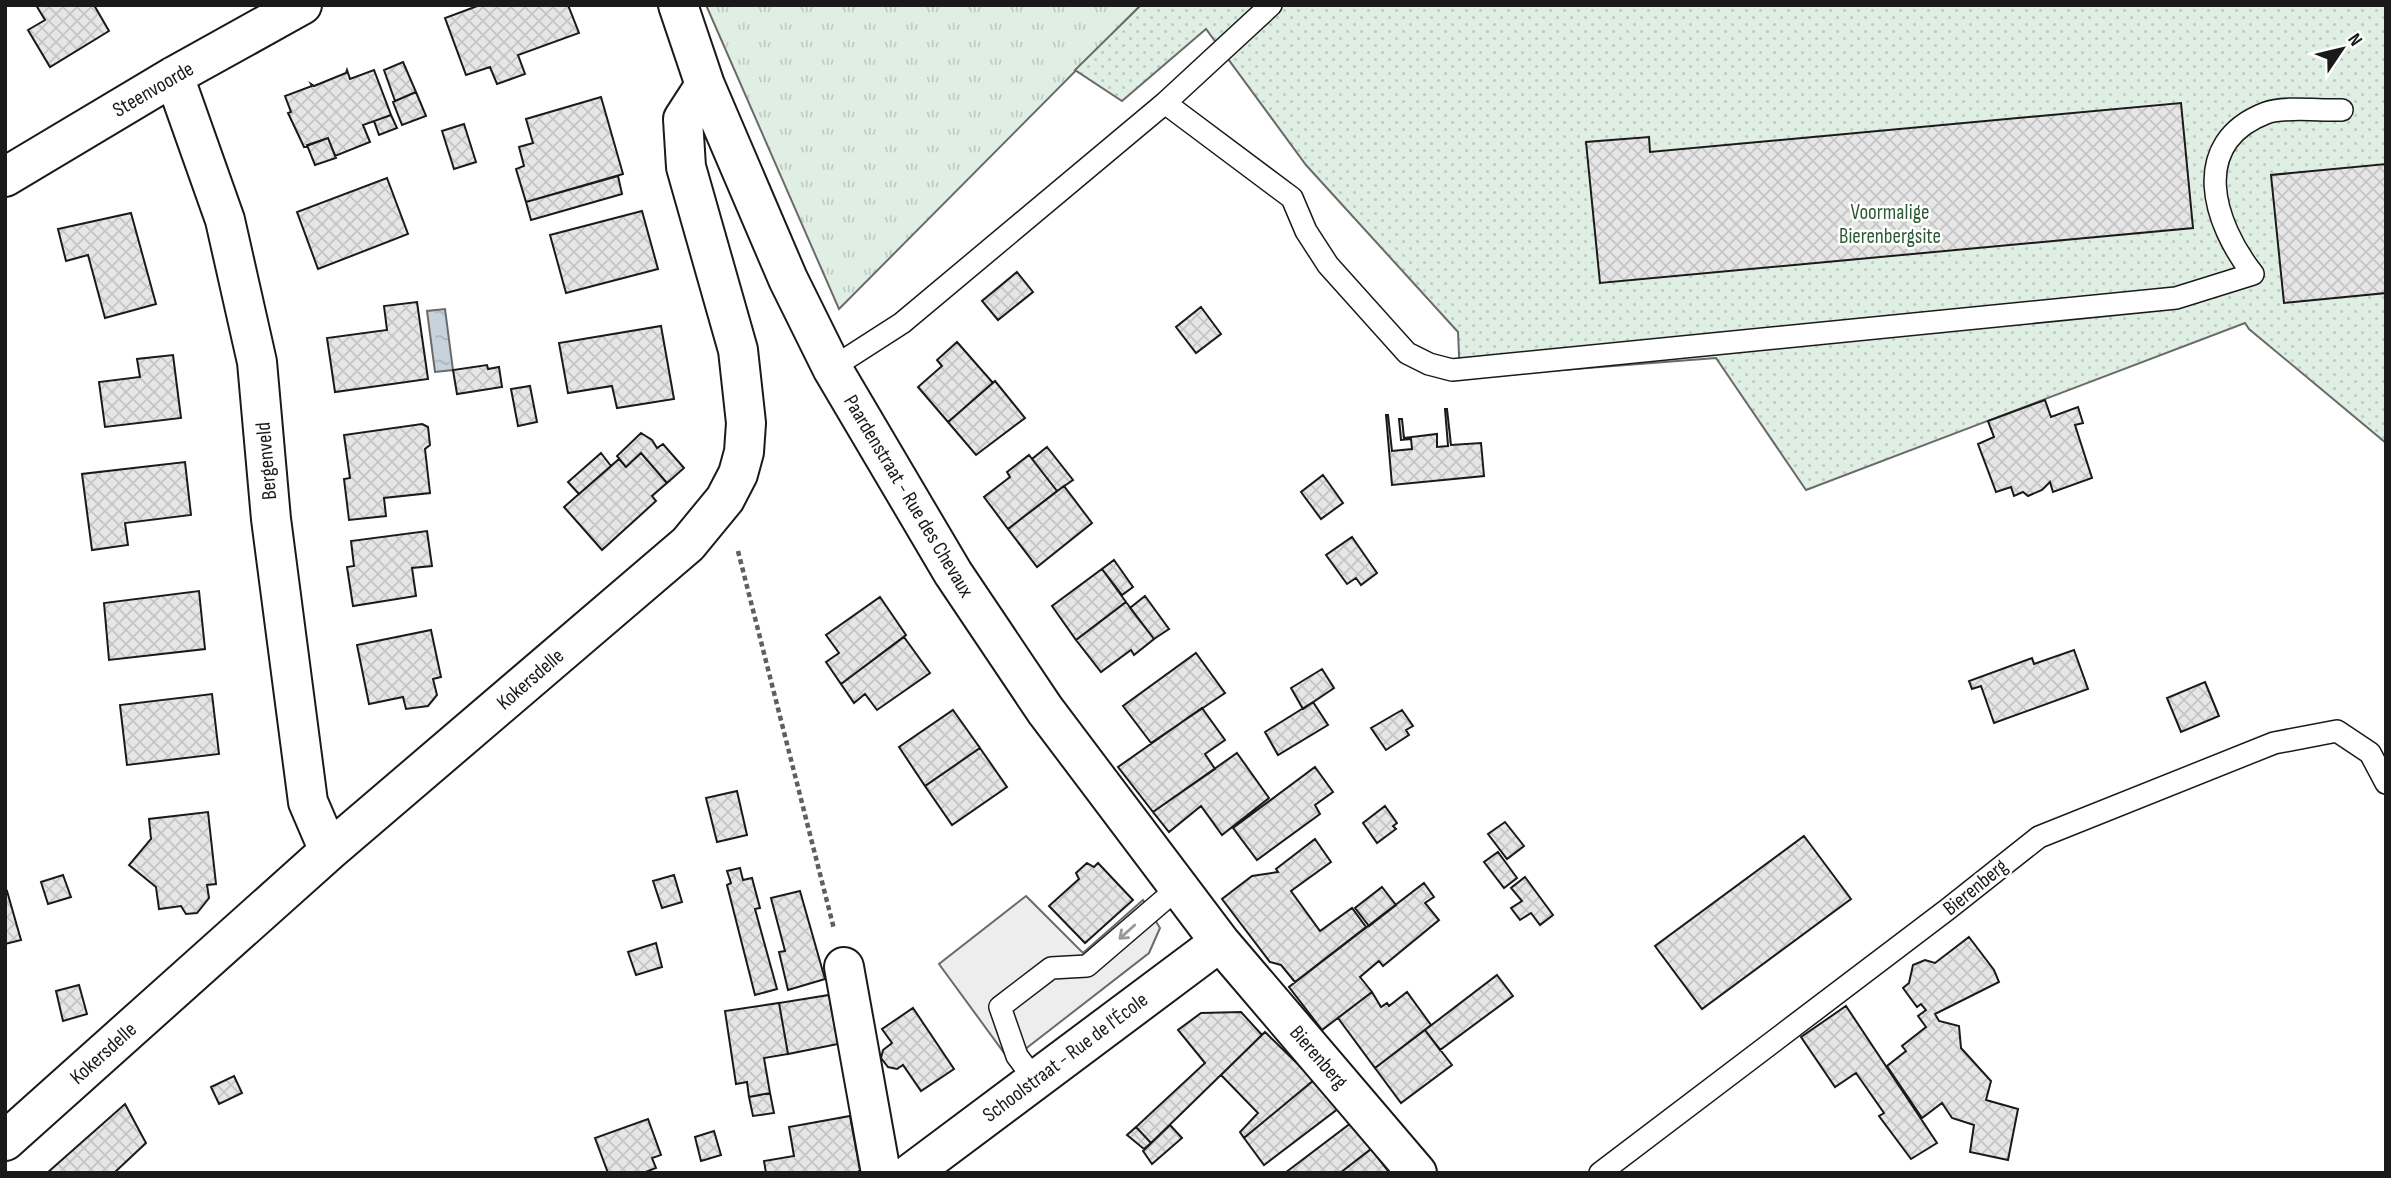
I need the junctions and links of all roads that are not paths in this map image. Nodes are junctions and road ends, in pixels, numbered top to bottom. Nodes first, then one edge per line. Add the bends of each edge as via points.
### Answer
1 (302, 5) edge
2 (678, 5) edge
3 (1271, 5) edge
4 (174, 76) junction
5 (705, 85) junction
6 (1165, 103) junction
7 (2342, 110) dead end
8 (5, 177) edge
9 (832, 368) junction
10 (2386, 782) edge
11 (329, 851) junction
12 (1179, 887) junction
13 (1220, 942) junction
14 (844, 967) road end
15 (1035, 1080) junction
16 (5, 1141) edge
17 (881, 1173) edge
18 (911, 1173) edge
19 (1417, 1173) edge
20 (1600, 1173) edge

1 - 4 street, Steenvoorde
2 - 5 street, Paardenstraat - Rue des Chevaux
3 - 6 lane
4 - 8 street, Steenvoorde
4 - 11 street, Bergenveld via 225,220 257,362 271,519 308,802
5 - 9 street, Paardenstraat - Rue des Chevaux via 788,279
5 - 11 street, Kokersdelle via 683,119 686,167 738,350 746,407 744,452 725,499 688,544
6 - 7 lane via 1293,198 1306,231 1328,265 1407,353 1452,370 2176,298 2235,281 2253,274 2233,248 2219,211 2215,176 2223,144 2244,124 2269,112
6 - 9 lane via 902,323
9 - 12 street, Paardenstraat - Rue des Chevaux via 953,573 1045,710
10 - 20 lane, Bierenberg via 2370,753 2337,731 2274,743 2039,837
11 - 16 street, Kokersdelle
12 - 13 street, Paardenstraat - Rue des Chevaux
12 -> 15 lane via 1087,967 1051,968 1000,1007 1017,1056
13 - 15 street, Schoolstraat - Rue de l'École
13 - 19 street, Bierenberg
14 - 17 street
15 - 18 street, Schoolstraat - Rue de l'École

